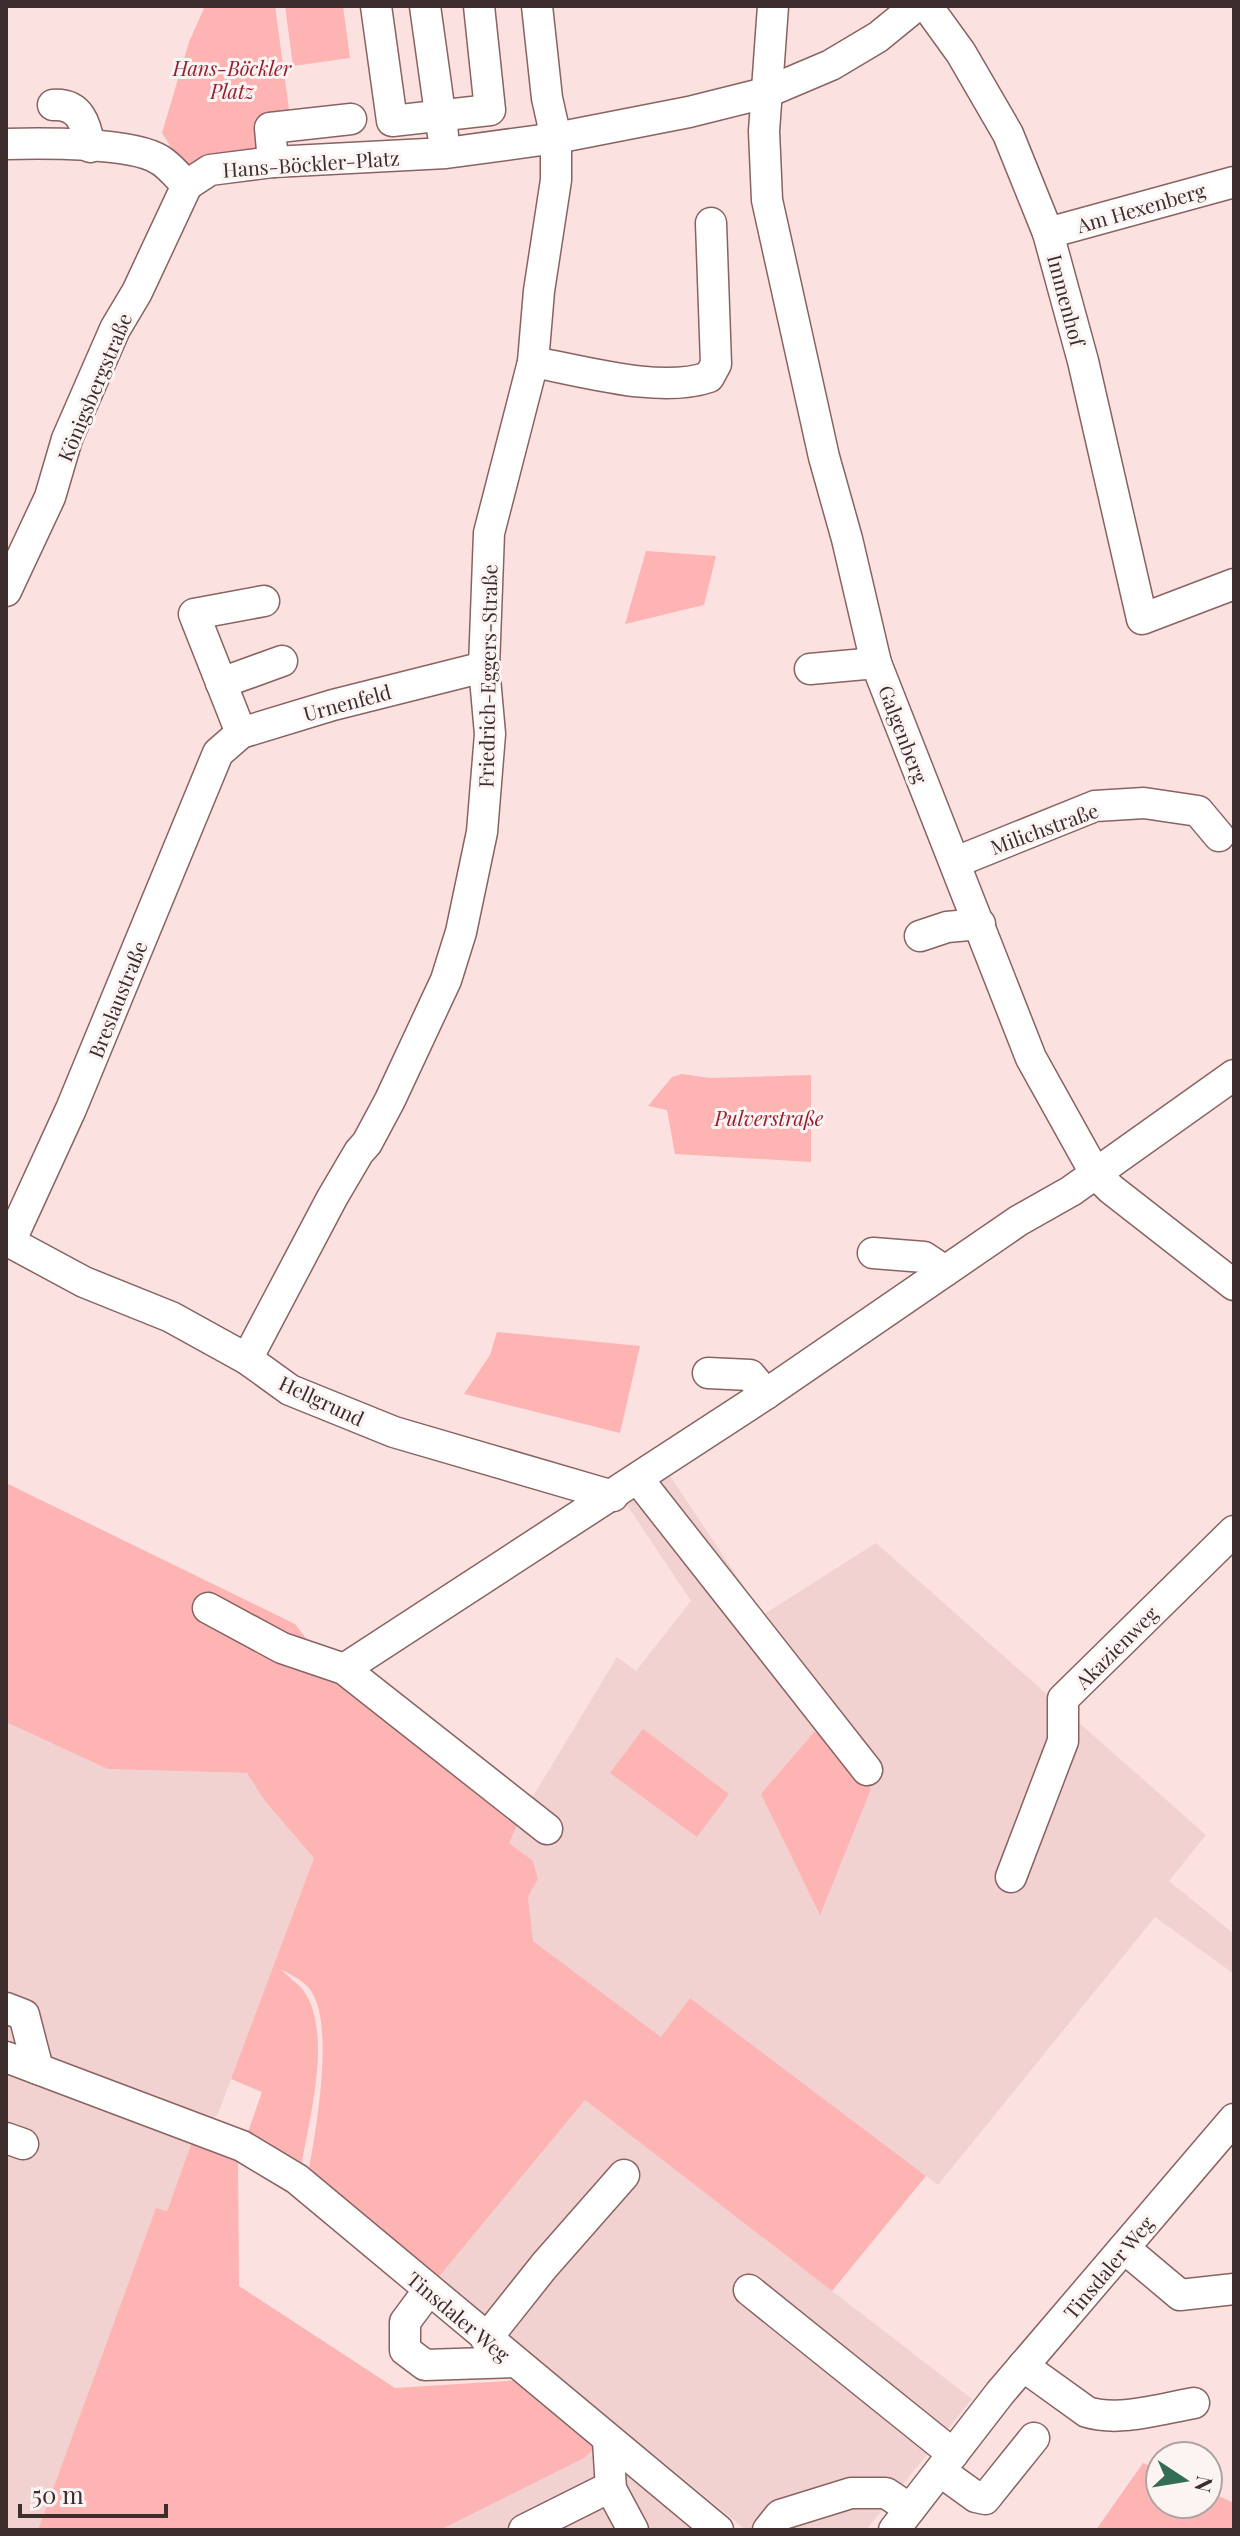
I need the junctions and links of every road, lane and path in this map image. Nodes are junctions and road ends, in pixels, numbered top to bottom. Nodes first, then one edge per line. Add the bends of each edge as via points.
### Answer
1 (376, 6) edge
2 (425, 6) edge
3 (479, 6) edge
4 (537, 6) edge
5 (773, 6) edge
6 (916, 6) edge
7 (927, 6) edge
8 (765, 93) junction
9 (440, 115) junction
10 (351, 119) dead end
11 (556, 138) junction
12 (20, 144) edge
13 (90, 147) junction
14 (446, 153) junction
15 (273, 162) junction
16 (1234, 182) edge
17 (187, 185) junction
18 (711, 223) dead end
19 (1048, 233) junction
20 (533, 362) junction
21 (1234, 584) edge
22 (6, 591) edge
23 (264, 601) dead end
24 (282, 661) dead end
25 (876, 663) junction
26 (810, 669) dead end
27 (485, 675) junction
28 (221, 683) junction
29 (241, 733) junction
30 (218, 753) joint
31 (1219, 836) dead end
32 (956, 862) junction
33 (980, 924) junction
34 (920, 936) dead end
35 (1234, 1075) edge
36 (1095, 1173) junction
37 (8, 1241) edge
38 (873, 1253) dead end
39 (945, 1271) junction
40 (1234, 1285) edge
41 (247, 1359) junction
42 (708, 1373) dead end
43 (766, 1394) junction
44 (638, 1479) junction
45 (613, 1496) junction
46 (1234, 1531) edge
47 (208, 1608) dead end
48 (344, 1669) junction
49 (867, 1770) dead end
50 (547, 1829) dead end
51 (1011, 1877) dead end
52 (6, 2008) edge
53 (6, 2057) edge
54 (38, 2069) junction
55 (1234, 2119) edge
56 (624, 2175) dead end
57 (1124, 2248) junction
58 (1234, 2289) edge
59 (749, 2290) dead end
60 (428, 2291) junction
61 (486, 2339) junction
62 (514, 2362) junction
63 (1023, 2366) junction
64 (1194, 2403) dead end
65 (1034, 2438) dead end
66 (608, 2440) junction
67 (946, 2462) junction
68 (611, 2489) junction
69 (902, 2520) edge
70 (524, 2530) edge
71 (633, 2530) edge
72 (718, 2530) edge
73 (768, 2530) edge

1 - 9 street via 392,121
2 - 9 street
3 - 9 street via 490,110
4 - 11 street
5 - 8 street, Galgenberg
6 - 8 street, Hans-Böckler-Platz via 831,65
7 - 19 street, Immenhof via 1008,134
8 - 11 street, Hans-Böckler-Platz
8 - 25 street, Galgenberg via 767,200
9 - 14 street
10 - 15 street via 270,128
11 - 14 street, Hans-Böckler-Platz
11 - 20 street, Friedrich-Eggers-Straße via 556,180
12 - 13 street
12 - 13 street via 47,109 61,105 76,110 86,125
13 - 17 street via 137,150 159,159
14 - 15 street, Hans-Böckler-Platz
15 - 17 street, Hans-Böckler-Platz via 210,170
16 - 19 street, Am Hexenberg
17 - 22 street, Königsbergstraße via 115,329 67,439 50,497
18 - 20 street via 716,364 709,377 660,384
19 - 21 street, Immenhof via 1142,619
20 - 27 street, Friedrich-Eggers-Straße via 489,533
23 - 28 street via 194,614
24 - 28 street
25 - 26 street
25 - 32 street, Galgenberg
27 - 29 street, Urnenfeld via 333,705
27 - 41 street, Friedrich-Eggers-Straße via 490,734 482,832 454,958 390,1100
28 - 29 street
29 - 30 street, Urnenfeld
30 - 37 street, Breslaustraße via 71,1109
31 - 32 street, Milichstraße via 1198,811 1144,803 1095,806
32 - 33 street, Galgenberg
33 - 34 street
33 - 36 street, Galgenberg via 1031,1058
35 - 36 street
36 - 39 street
36 - 40 street, Galgenberg
37 - 41 street, Hellgrund via 84,1282 171,1317
38 - 39 street via 924,1257
39 - 43 street
41 - 45 street, Hellgrund via 290,1390 394,1432
42 - 43 street via 750,1375
43 - 44 street
44 - 45 street
44 - 49 street
45 - 48 street
46 - 51 street, Akazienweg via 1063,1699 1063,1741
47 - 48 street via 282,1648
48 - 50 street
52 - 54 street via 24,2015
53 - 54 street, Tinsdaler Weg
54 - 60 street, Tinsdaler Weg via 242,2146 297,2179
55 - 57 street, Tinsdaler Weg
56 - 61 street
57 - 58 street via 1180,2295
57 - 63 street, Tinsdaler Weg
59 - 67 street
60 - 61 street, Tinsdaler Weg
60 - 62 street via 405,2322 405,2350 425,2365
61 - 62 street, Tinsdaler Weg
62 - 66 street, Tinsdaler Weg
63 - 64 street via 1099,2416
63 - 67 street, Tinsdaler Weg
65 - 67 street via 985,2499 976,2497
66 - 68 street
66 - 72 street, Tinsdaler Weg
67 - 69 street, Tinsdaler Weg
68 - 70 street
68 - 71 street
69 - 73 street via 886,2493 851,2493 780,2515

